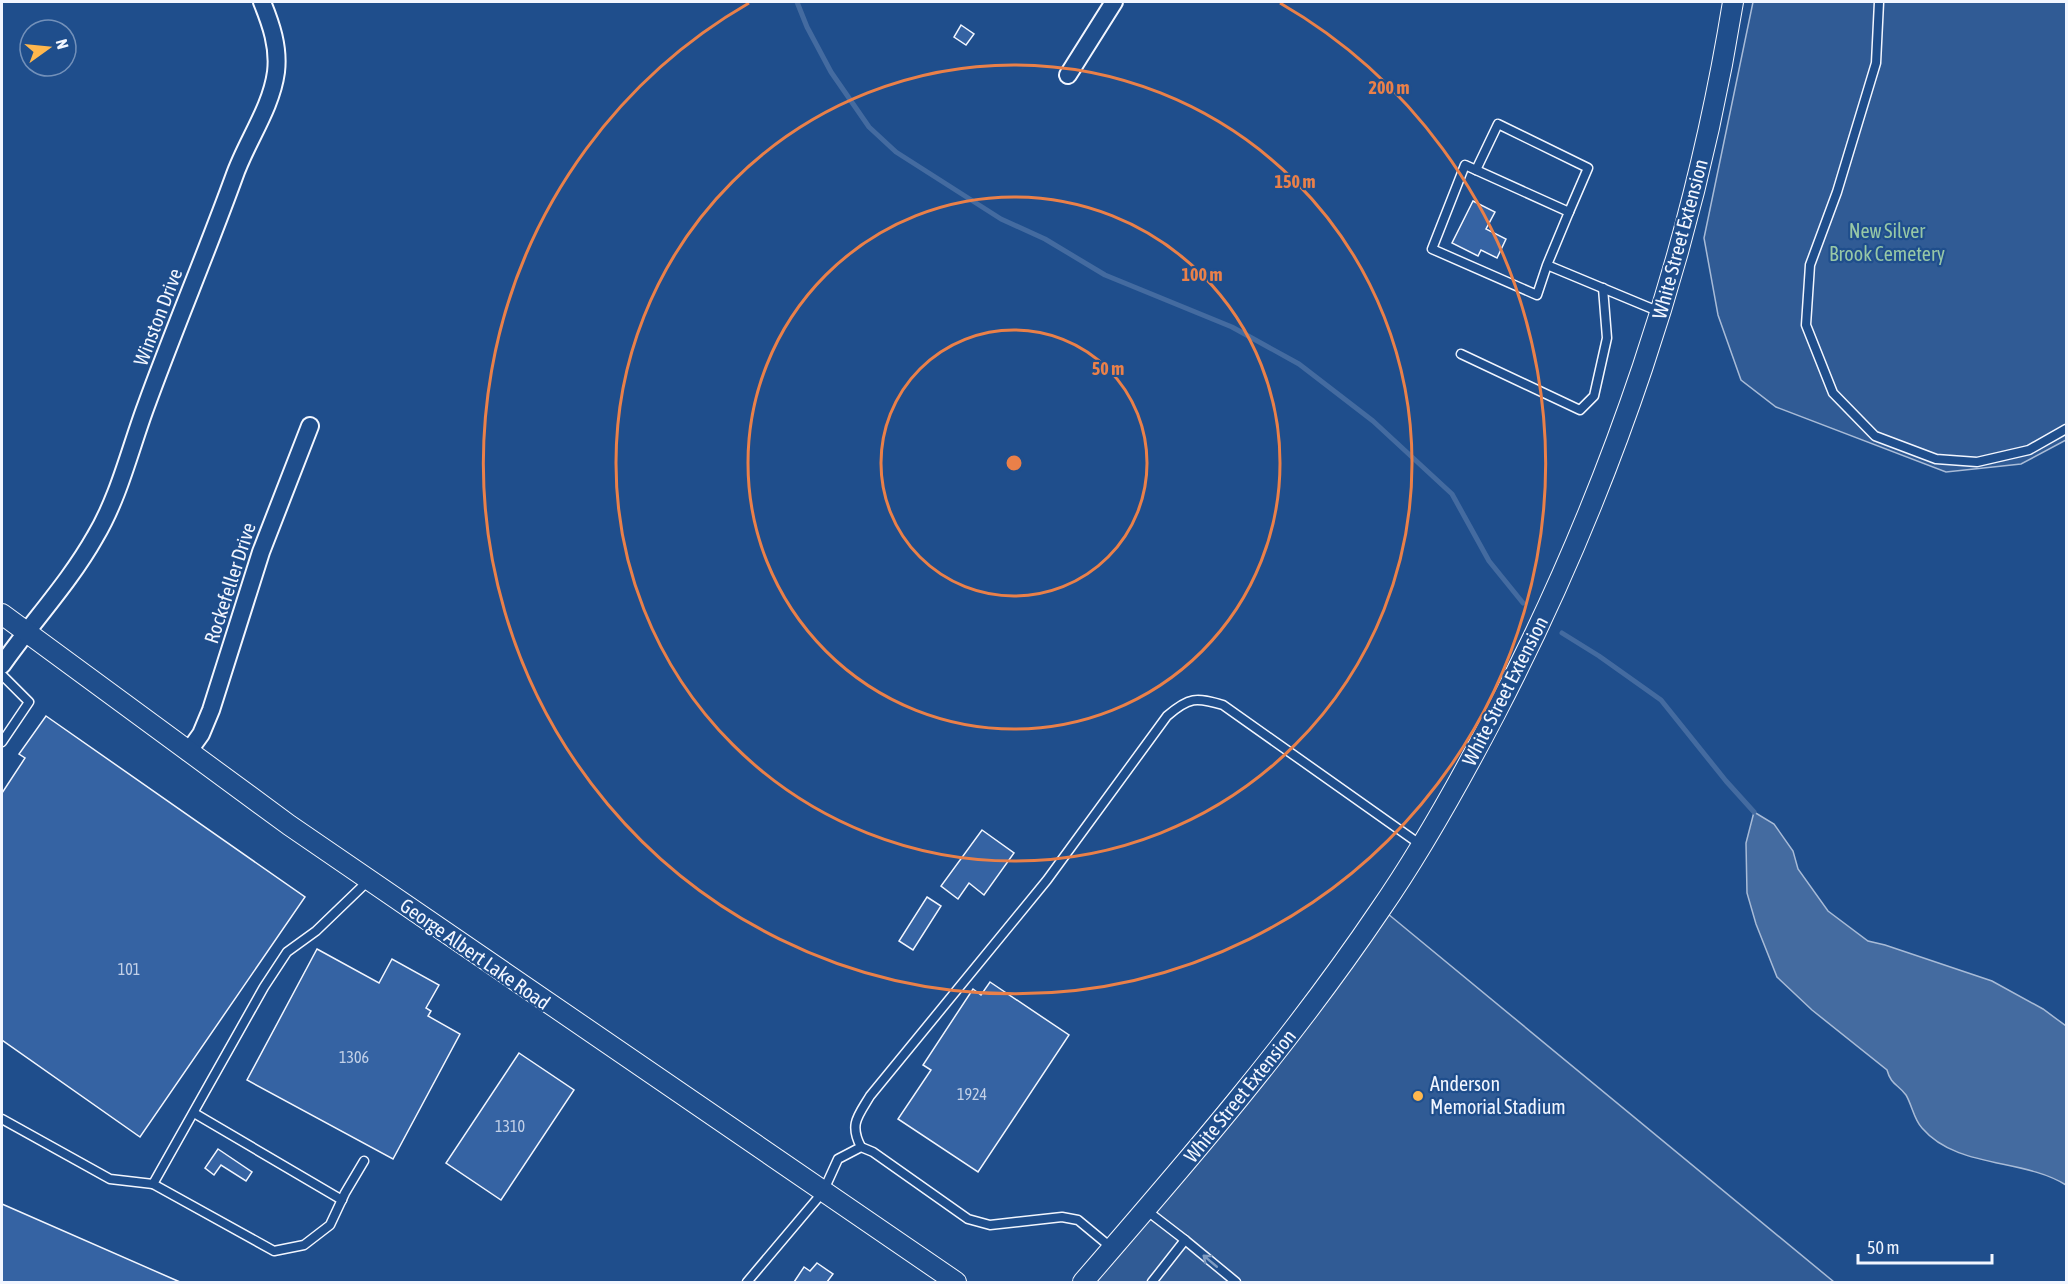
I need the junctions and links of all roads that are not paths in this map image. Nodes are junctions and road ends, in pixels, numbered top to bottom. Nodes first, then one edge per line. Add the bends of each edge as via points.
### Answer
1 (262, 2) edge
2 (1114, 2) edge
3 (1733, 2) edge
4 (1879, 2) edge
5 (1068, 75) dead end
6 (1476, 170) junction
7 (1569, 212) junction
8 (1547, 265) junction
9 (1603, 288) junction
10 (1661, 312) junction
11 (1461, 354) dead end
12 (310, 426) dead end
13 (2067, 429) edge
14 (2, 614) edge
15 (26, 631) junction
16 (2, 665) edge
17 (2, 675) edge
18 (2, 742) edge
19 (188, 752) junction
20 (1422, 845) junction
21 (369, 880) junction
22 (195, 1113) junction
23 (2, 1119) edge
24 (861, 1147) junction
25 (364, 1161) dead end
26 (153, 1184) junction
27 (823, 1192) junction
28 (342, 1200) junction
29 (1146, 1210) junction
30 (1185, 1240) junction
31 (1113, 1249) junction
32 (747, 1282) edge
33 (956, 1282) edge
34 (1083, 1282) edge
35 (1152, 1282) edge
36 (1236, 1282) edge

1 - 15 street, Winston Drive via 276,46 272,93 235,173 113,501 75,569
2 - 5 street
3 - 10 street, White Street Extension via 1693,200
4 - 13 lane via 1876,63 1810,265 1806,325 1833,393 1875,436 1936,459 1977,462 2029,450
6 - 7 lane
6 - 7 lane via 1498,124 1588,168
6 - 8 lane via 1465,165 1432,249 1537,295
7 - 8 lane
8 - 9 lane
9 - 10 lane
9 - 11 lane via 1607,338 1594,396 1580,410
10 - 20 street, White Street Extension via 1586,520 1544,617 1469,764
12 - 19 street, Rockefeller Drive via 261,552 211,710
14 - 15 street, George Albert Lake Road
15 - 16 street, Winston Drive
15 - 19 street, George Albert Lake Road
17 - 18 lane via 29,702
19 - 21 street, George Albert Lake Road
20 - 24 lane via 1224,705 1201,699 1182,704 1167,716 1047,880 870,1096 855,1121 855,1136
20 - 29 street, White Street Extension via 1382,909 1286,1039
21 - 22 lane via 316,931 287,952
21 - 27 street, George Albert Lake Road
22 - 26 lane
22 - 28 lane
23 - 26 lane via 110,1179
24 - 27 lane via 838,1159
24 - 31 lane via 968,1219 990,1225 1062,1217 1078,1220
25 - 28 lane
26 - 28 lane via 274,1251 304,1245 330,1225
27 - 32 lane
27 - 33 street, George Albert Lake Road
29 - 30 lane
29 - 31 street, White Street Extension
30 - 35 lane
36 -> 30 lane
31 - 34 street, White Street Extension

